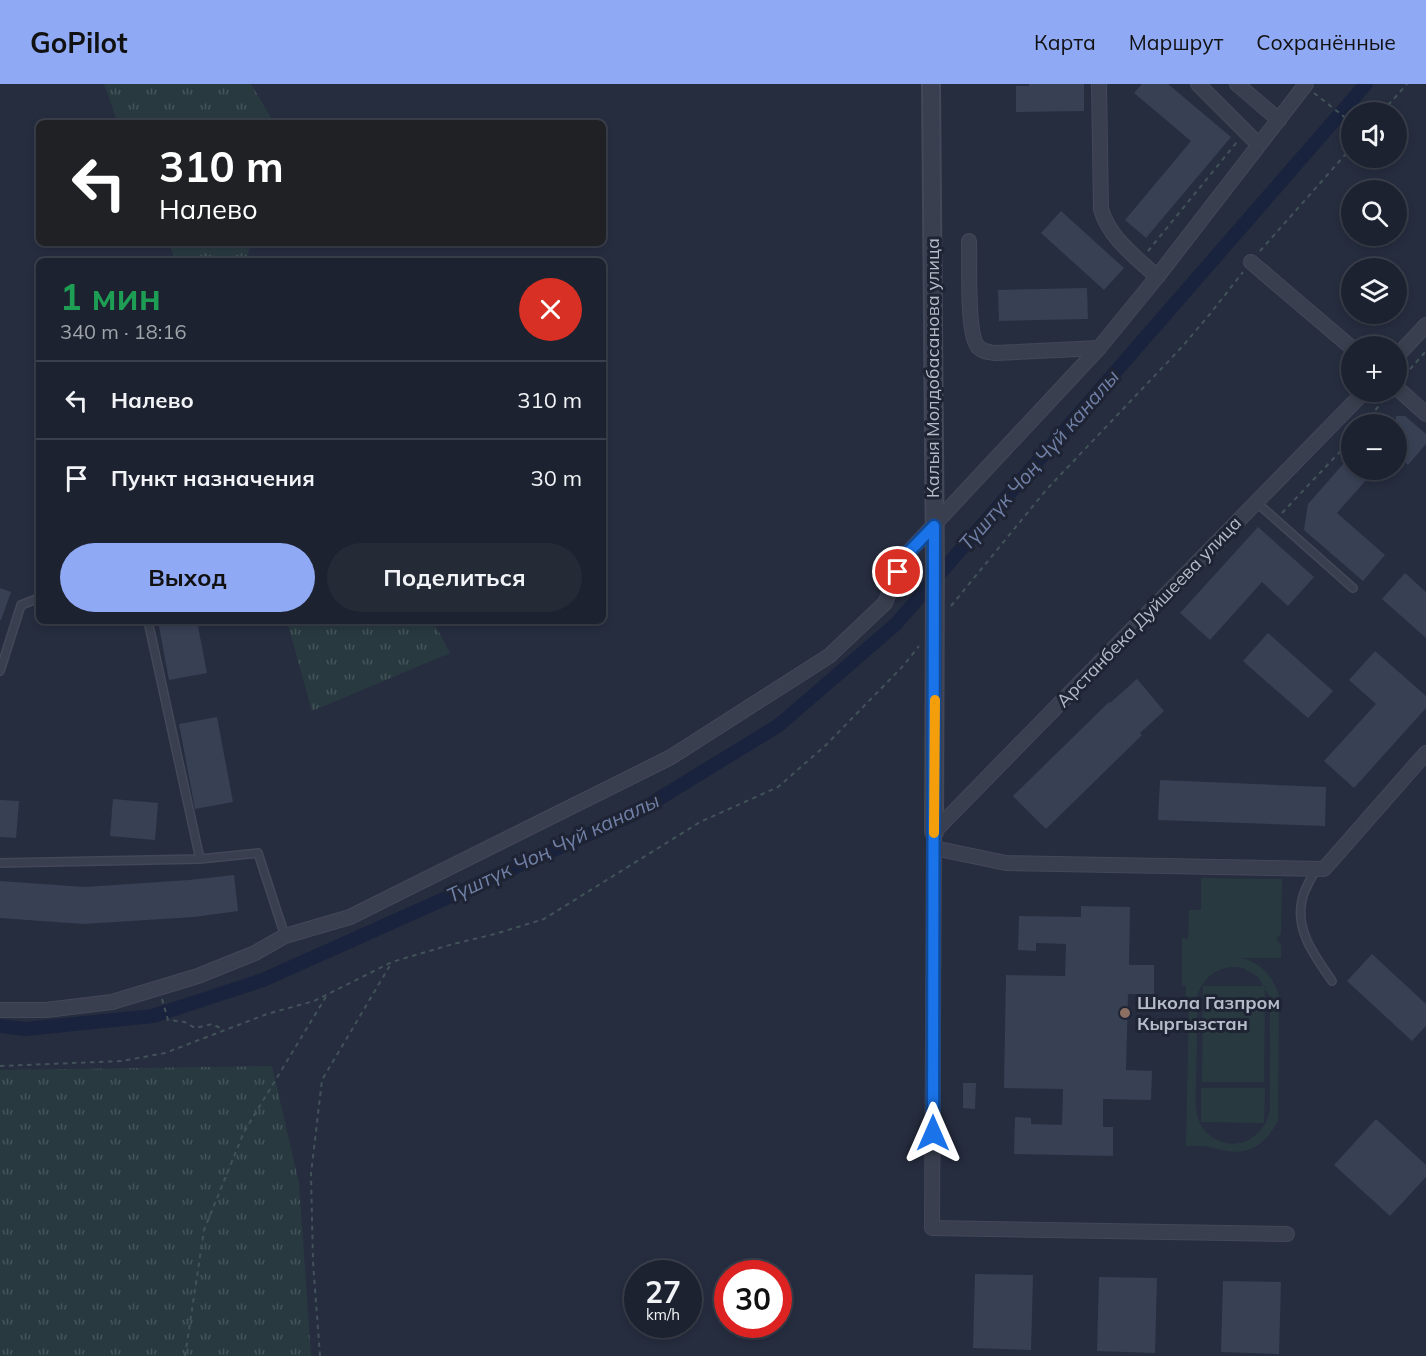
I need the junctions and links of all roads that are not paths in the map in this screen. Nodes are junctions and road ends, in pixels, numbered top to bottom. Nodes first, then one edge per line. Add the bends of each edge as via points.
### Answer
1 (931, 84) edge
2 (1099, 84) edge
3 (1198, 84) edge
4 (1237, 84) edge
5 (1306, 84) edge
6 (1279, 120) junction
7 (1259, 145) junction
8 (969, 241) dead end
9 (1251, 262) dead end
10 (1157, 276) junction
11 (1426, 325) edge
12 (1341, 339) edge
13 (1407, 345) edge
14 (1099, 348) junction
15 (1407, 391) edge
16 (1354, 402) edge
17 (1426, 414) edge
18 (1256, 502) junction
19 (934, 526) junction
20 (1353, 588) dead end
21 (36, 599) edge
22 (149, 624) edge
23 (0, 670) edge
24 (1426, 753) edge
25 (934, 840) junction
26 (200, 859) junction
27 (0, 863) edge
28 (1316, 869) junction
29 (285, 936) junction
30 (1332, 981) dead end
31 (0, 1010) edge
32 (1287, 1234) dead end

1 - 19 street, Калыя Молдобасанова улица
2 - 10 street via 1101,209 1118,239
3 - 7 street
4 - 6 street
5 - 6 street
6 - 7 street
7 - 10 street
8 - 14 street via 971,327 980,349 995,352
9 - 12 street
10 - 14 street
11 - 13 street
14 - 19 street
15 - 17 street
16 - 18 street, Арстанбека Дуйшеева улица
18 - 20 lane
18 - 25 street, Арстанбека Дуйшеева улица
19 - 25 street, Калыя Молдобасанова улица
19 - 29 street via 904,557 885,603 829,656 777,691 671,757 608,789 350,917
21 - 23 lane via 21,606
22 - 26 lane
24 - 28 street via 1324,869
25 - 28 street via 1006,863
25 - 32 street, Калыя Молдобасанова улица via 932,1228
26 - 27 lane
26 - 29 lane via 258,853
28 - 30 lane via 1302,897 1299,919 1313,953
29 - 31 street via 198,976 112,1002 46,1010

